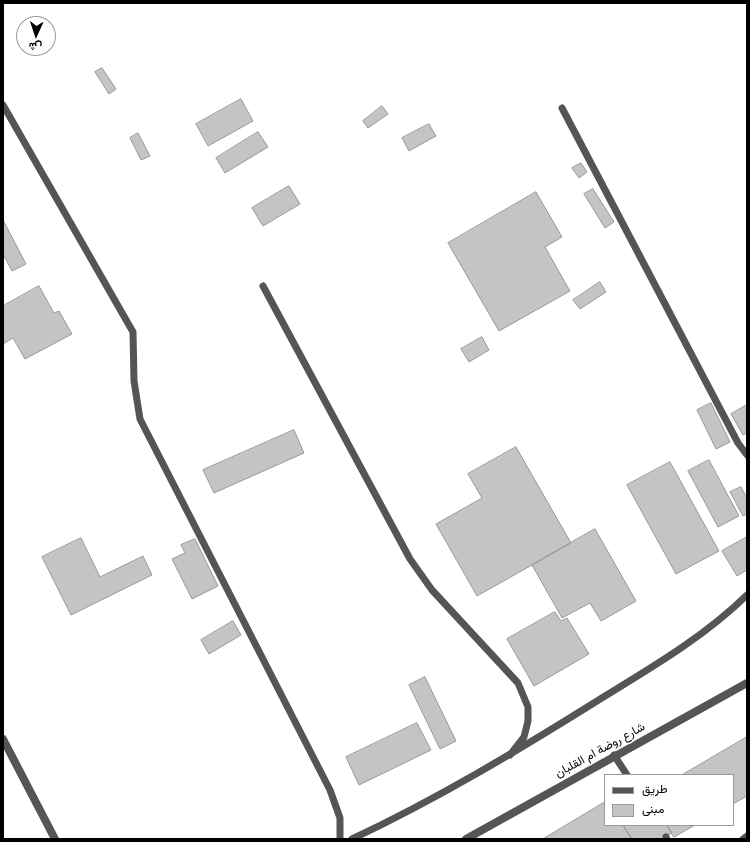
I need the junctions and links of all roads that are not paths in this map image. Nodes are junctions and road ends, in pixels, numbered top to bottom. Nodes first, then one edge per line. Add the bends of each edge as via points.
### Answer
1 (3, 105) edge
2 (562, 108) dead end
3 (263, 286) dead end
4 (747, 455) edge
5 (747, 595) edge
6 (747, 682) edge
7 (3, 739) edge
8 (510, 755) junction
9 (614, 755) junction
10 (626, 774) edge
11 (747, 836) edge
12 (55, 839) edge
13 (340, 839) edge
14 (352, 839) edge
15 (466, 839) edge
16 (743, 839) edge

1 - 13 lane via 133,332 134,380 140,419 330,790 340,818
2 - 4 lane via 738,443
3 - 8 lane via 410,559 432,590 518,684 528,707 528,721 524,737
5 - 8 lane via 729,613 674,653
6 - 9 street, شارع روضة ام القلبان
7 - 12 street
8 - 14 lane via 394,820
9 - 10 lane
9 - 15 street, شارع روضة ام القلبان
11 - 16 lane

